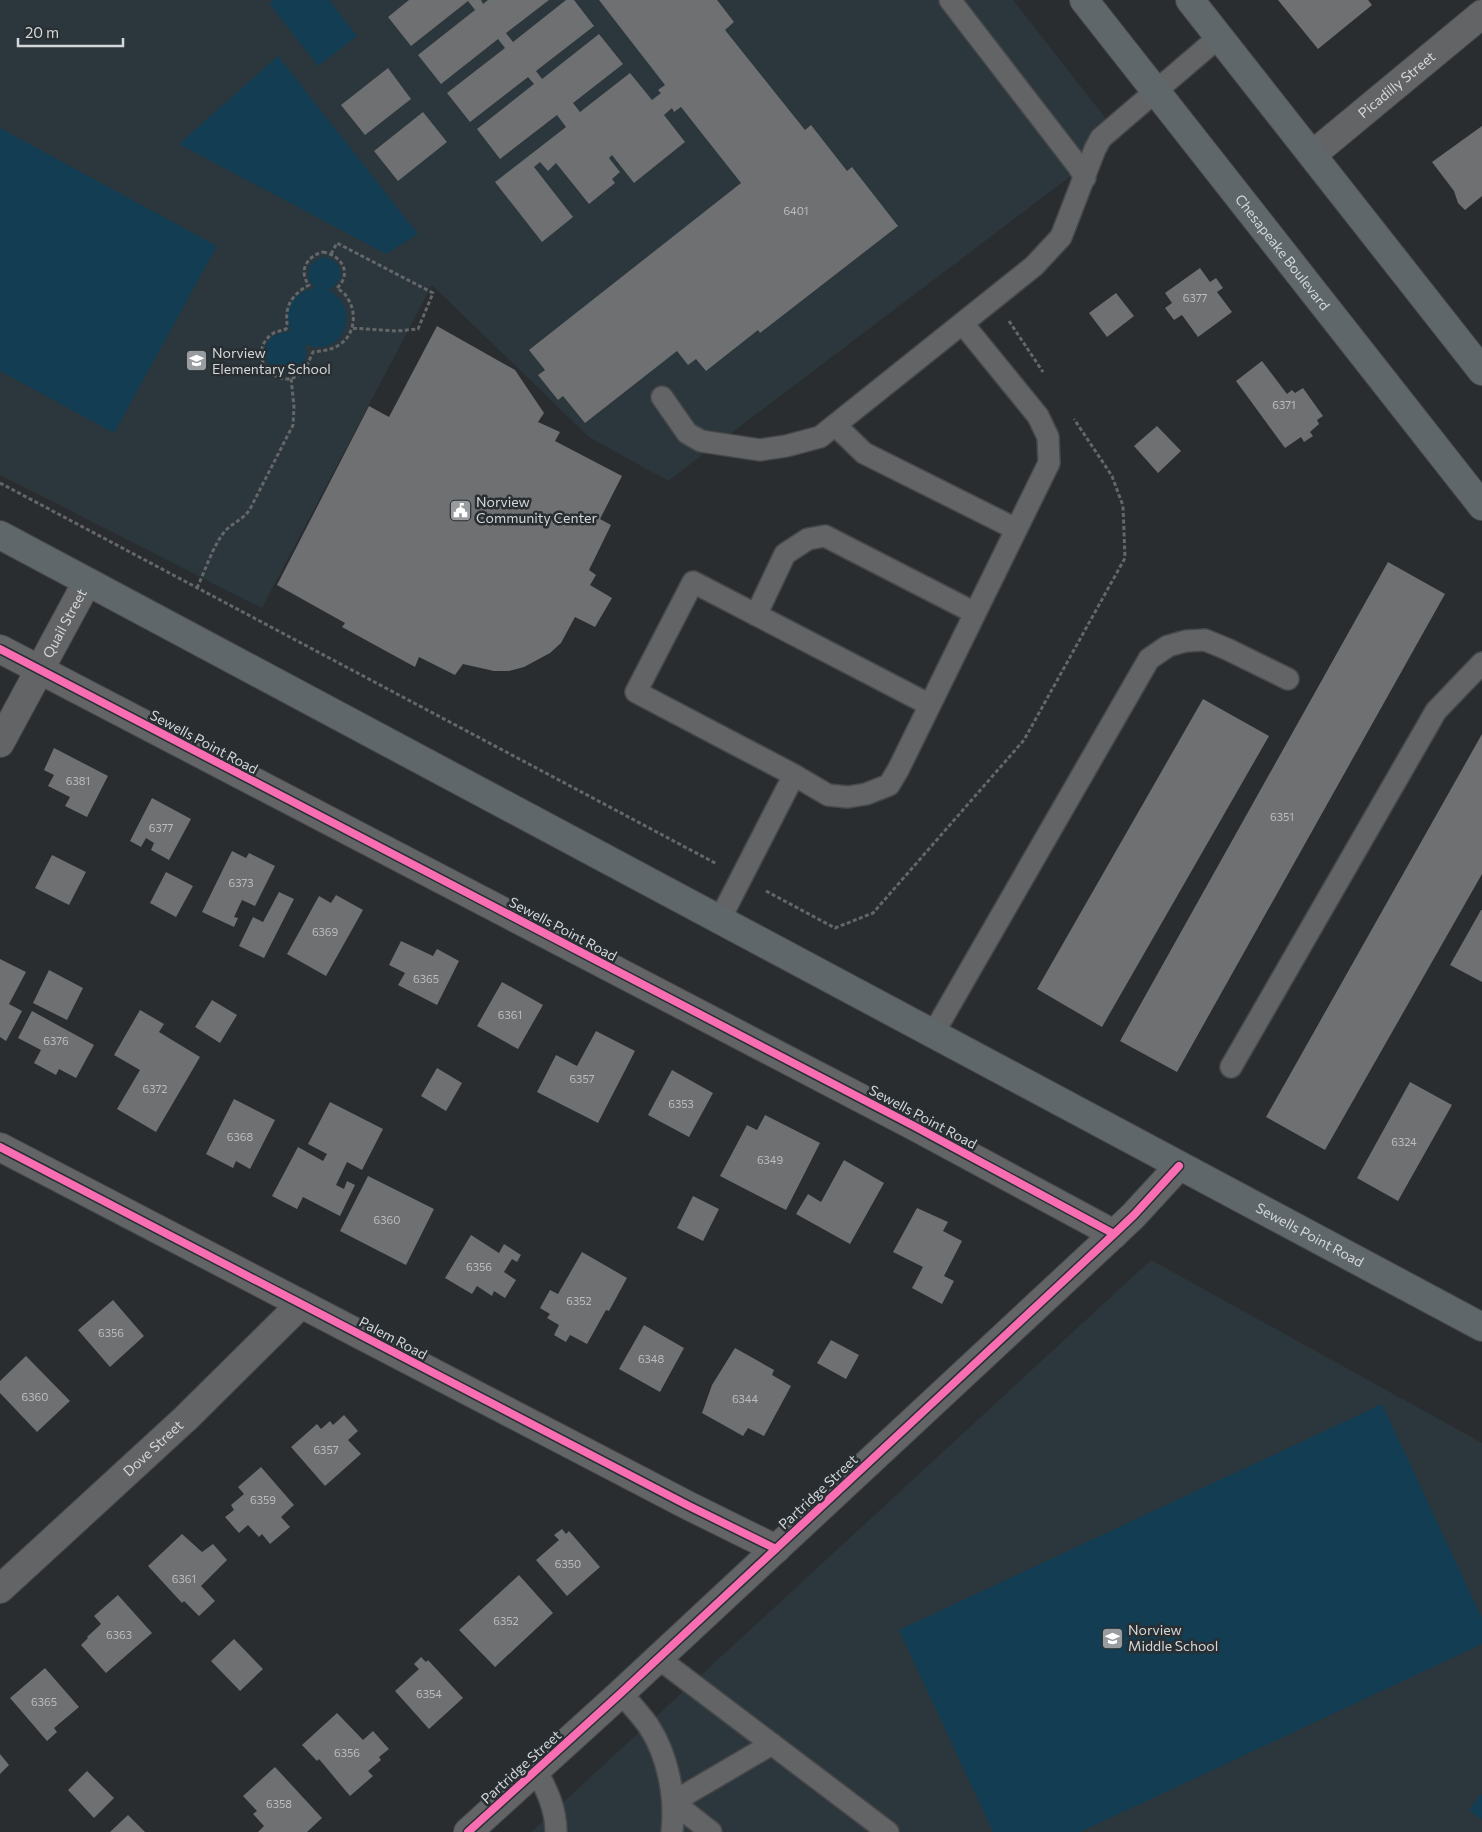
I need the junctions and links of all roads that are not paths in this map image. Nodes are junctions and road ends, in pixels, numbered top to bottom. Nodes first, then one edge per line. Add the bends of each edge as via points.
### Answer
1 (950, 0) edge
2 (1084, 0) edge
3 (1190, 0) edge
4 (1482, 14) edge
5 (1219, 37) junction
6 (1156, 91) junction
7 (1312, 155) junction
8 (1085, 178) junction
9 (963, 324) junction
10 (1482, 371) edge
11 (662, 397) dead end
12 (835, 425) junction
13 (1482, 506) edge
14 (1016, 530) junction
15 (0, 535) edge
16 (86, 582) junction
17 (975, 613) junction
18 (756, 615) junction
19 (0, 649) edge
20 (1482, 663) edge
21 (39, 670) junction
22 (1288, 679) dead end
23 (930, 705) junction
24 (0, 743) edge
25 (794, 775) junction
26 (720, 920) junction
27 (934, 1034) junction
28 (1231, 1067) dead end
29 (0, 1147) edge
30 (1180, 1166) junction
31 (1114, 1234) junction
32 (301, 1304) junction
33 (1482, 1327) edge
34 (776, 1549) junction
35 (0, 1590) edge
36 (658, 1658) junction
37 (621, 1693) junction
38 (772, 1744) junction
39 (536, 1770) junction
40 (673, 1802) junction
41 (468, 1832) edge
42 (556, 1832) edge
43 (672, 1832) edge
44 (711, 1832) edge
45 (888, 1832) edge

1 - 8 lane
2 - 6 main road, Chesapeake Boulevard
3 - 5 main road
4 - 7 street, Picadilly Street
5 - 6 lane
5 - 7 main road
6 - 8 lane via 1101,138
6 - 13 main road, Chesapeake Boulevard
7 - 10 main road
8 - 9 lane via 1062,237 1034,266
9 - 12 lane
9 - 14 lane via 1038,416 1048,437 1049,463
11 - 12 lane via 687,433 701,441 760,450 820,437
12 - 14 lane via 864,453
14 - 17 lane
15 - 16 main road, Sewells Point Road
16 - 21 street, Quail Street
16 - 26 main road, Sewells Point Road
17 - 18 lane via 825,536 808,539 785,554
17 - 23 lane
18 - 23 lane
18 - 25 lane via 693,582 636,692
19 - 21 street, Sewells Point Road
20 - 28 lane via 1436,711
21 - 24 street, Quail Street
21 - 31 street, Sewells Point Road via 897,1116
22 - 27 lane via 1205,640 1168,646 1150,660
23 - 25 lane via 889,784 866,794 848,797 828,795
25 - 26 lane
26 - 27 main road, Sewells Point Road
27 - 30 main road, Sewells Point Road
29 - 32 street, Palem Road
30 - 31 street, Partridge Street
30 - 33 main road, Sewells Point Road
31 - 34 street, Partridge Street
32 - 34 street, Palem Road
32 - 35 street, Dove Street via 186,1418
34 - 36 street, Partridge Street
36 - 37 street, Partridge Street
36 - 38 lane
37 - 39 street, Partridge Street
37 - 40 lane via 648,1726 664,1759
38 - 40 lane
38 - 45 lane
39 - 41 street, Partridge Street
39 - 42 lane via 550,1797
40 - 43 lane
40 - 44 lane

